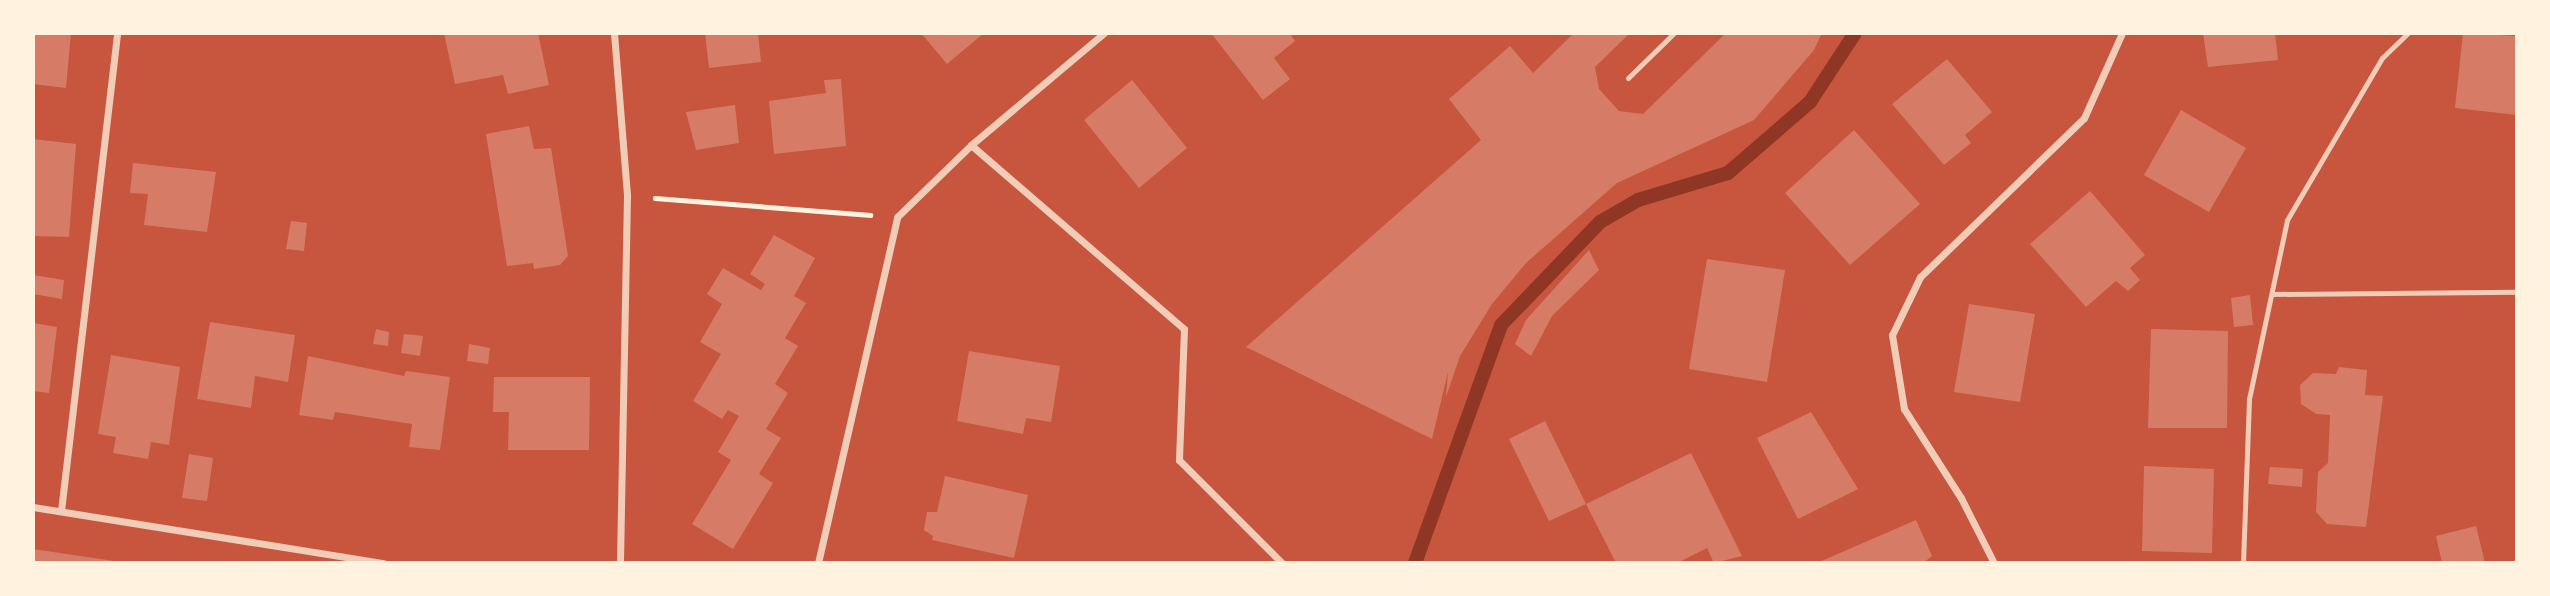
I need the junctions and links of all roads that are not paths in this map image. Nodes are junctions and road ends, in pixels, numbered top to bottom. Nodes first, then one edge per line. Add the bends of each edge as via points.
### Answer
1 (117, 33) edge
2 (614, 33) edge
3 (1104, 33) edge
4 (1674, 33) edge
5 (2122, 33) edge
6 (2408, 33) edge
7 (1628, 78) dead end
8 (971, 145) junction
9 (2517, 292) edge
10 (2272, 294) junction
11 (33, 507) edge
12 (61, 511) junction
13 (384, 563) edge
14 (620, 563) edge
15 (818, 563) edge
16 (1282, 563) edge
17 (1994, 563) edge
18 (2243, 563) edge

1 - 12 street
2 - 14 street via 627,196
3 - 8 street
4 - 7 lane
5 - 17 street via 2084,118 1920,277 1892,335 1904,409 1961,498
6 - 10 lane via 2382,58 2287,220
8 - 15 street via 897,217
8 - 16 street via 1184,330 1179,460
9 - 10 lane
10 - 18 lane via 2249,399
11 - 12 street
12 - 13 street

